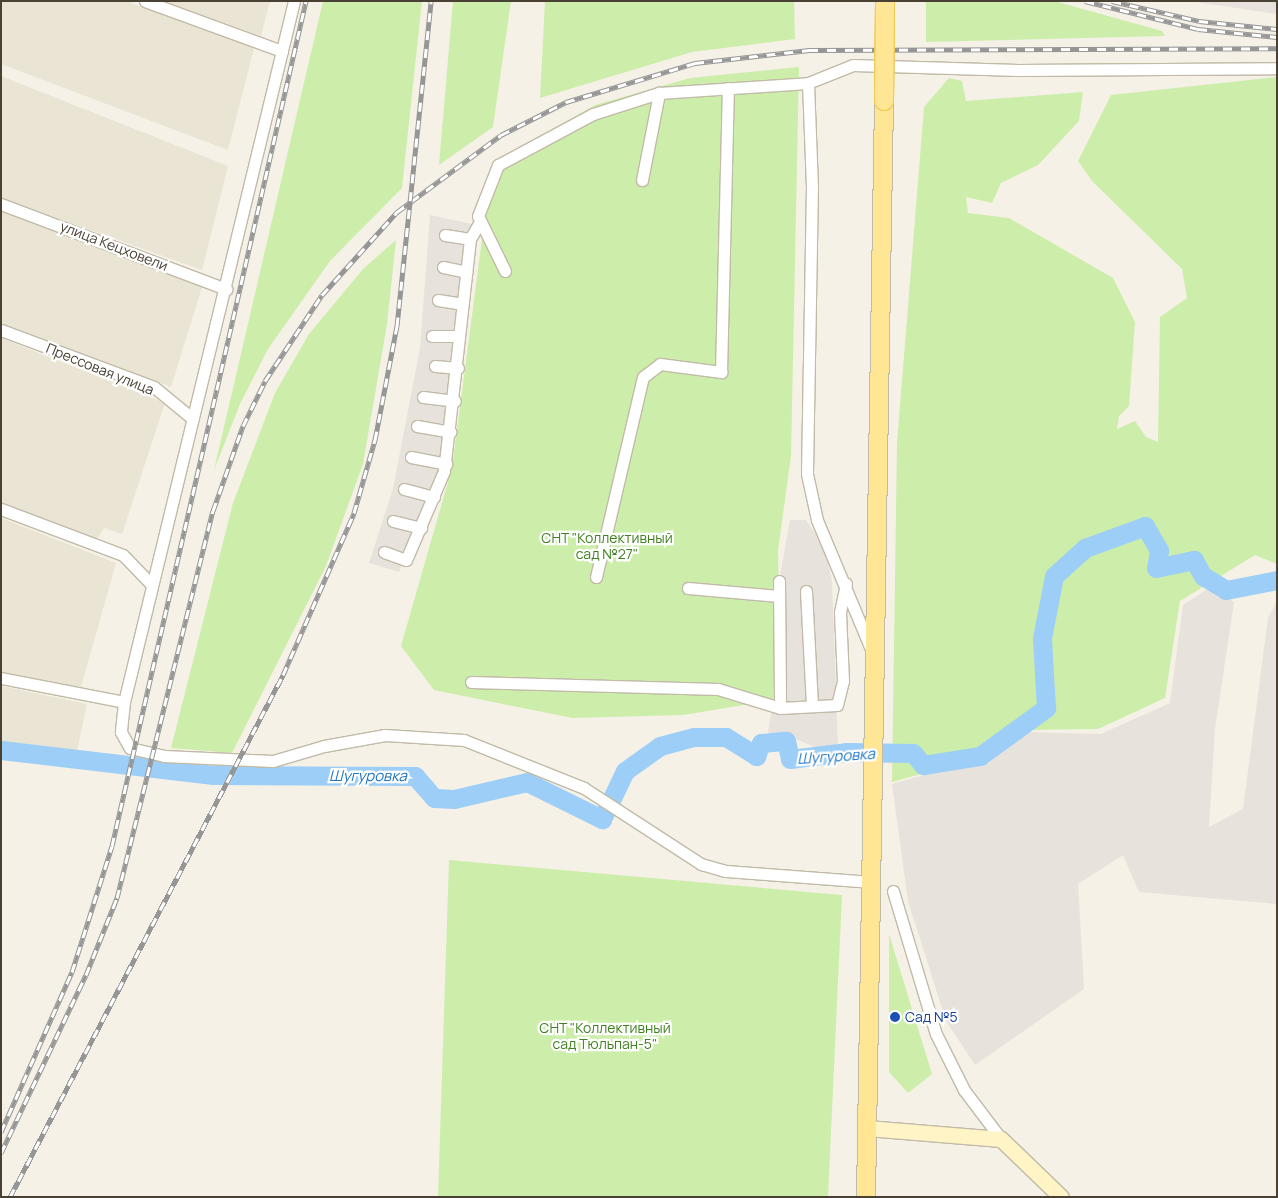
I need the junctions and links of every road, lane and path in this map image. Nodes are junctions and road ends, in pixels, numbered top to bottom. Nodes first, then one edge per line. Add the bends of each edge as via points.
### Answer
1 (145, 1) edge
2 (294, 1) edge
3 (885, 1) edge
4 (282, 51) junction
5 (1277, 68) edge
6 (808, 83) junction
7 (728, 88) junction
8 (659, 93) junction
9 (642, 180) dead end
10 (1, 204) edge
11 (480, 222) junction
12 (445, 234) dead end
13 (470, 239) junction
14 (443, 267) dead end
15 (505, 271) dead end
16 (466, 272) junction
17 (226, 289) junction
18 (438, 300) dead end
19 (462, 304) junction
20 (1, 330) edge
21 (432, 336) dead end
22 (458, 336) junction
23 (435, 366) dead end
24 (458, 368) junction
25 (424, 397) dead end
26 (455, 401) junction
27 (193, 419) junction
28 (417, 426) dead end
29 (450, 432) junction
30 (411, 457) dead end
31 (446, 464) junction
32 (404, 489) dead end
33 (434, 497) junction
34 (1, 509) edge
35 (393, 521) dead end
36 (421, 528) junction
37 (384, 552) dead end
38 (596, 577) dead end
39 (778, 581) dead end
40 (846, 584) junction
41 (152, 585) junction
42 (688, 588) dead end
43 (806, 591) dead end
44 (779, 596) junction
45 (874, 657) junction
46 (1, 678) edge
47 (471, 682) dead end
48 (124, 702) junction
49 (812, 706) junction
50 (780, 708) junction
51 (870, 882) junction
52 (893, 891) dead end
53 (867, 1128) junction
54 (1001, 1139) junction
55 (866, 1197) edge
56 (1061, 1197) edge

1 - 4 street
2 - 4 street
3 - 45 main road, bridge
4 - 17 street
5 - 6 street via 1018,70 853,65
6 - 7 street
6 - 40 street via 812,186 807,474 817,520
7 - 8 street
7 - 38 street via 721,372 660,364 643,377
8 - 9 street
8 - 11 street via 593,114 498,165 478,216
10 - 17 street, улица Кецховели
11 - 13 street
11 - 15 street
12 - 13 street
13 - 16 street
14 - 16 street
16 - 19 street
17 - 27 street
18 - 19 street
19 - 22 street
20 - 27 street, Прессовая улица via 154,387
21 - 22 street
22 - 24 street
23 - 24 street
24 - 26 street
25 - 26 street
26 - 29 street
27 - 41 street
28 - 29 street
29 - 31 street
30 - 31 street
31 - 33 street
32 - 33 street
33 - 36 street
34 - 41 street via 123,555
35 - 36 street
36 - 37 street via 406,560
39 - 44 street
40 - 45 street
40 - 49 street via 840,612 843,681 837,705
41 - 48 street
42 - 44 street
43 - 49 street
44 - 50 street
45 - 51 main road
46 - 48 street
47 - 50 street via 718,689
48 - 51 street via 120,732 130,748 164,756 273,761 324,746 385,736 464,740 584,788 702,864 717,869
49 - 50 street
51 - 53 main road
52 - 54 street via 936,1034 964,1090
53 - 54 street
53 - 55 main road
54 - 56 street

